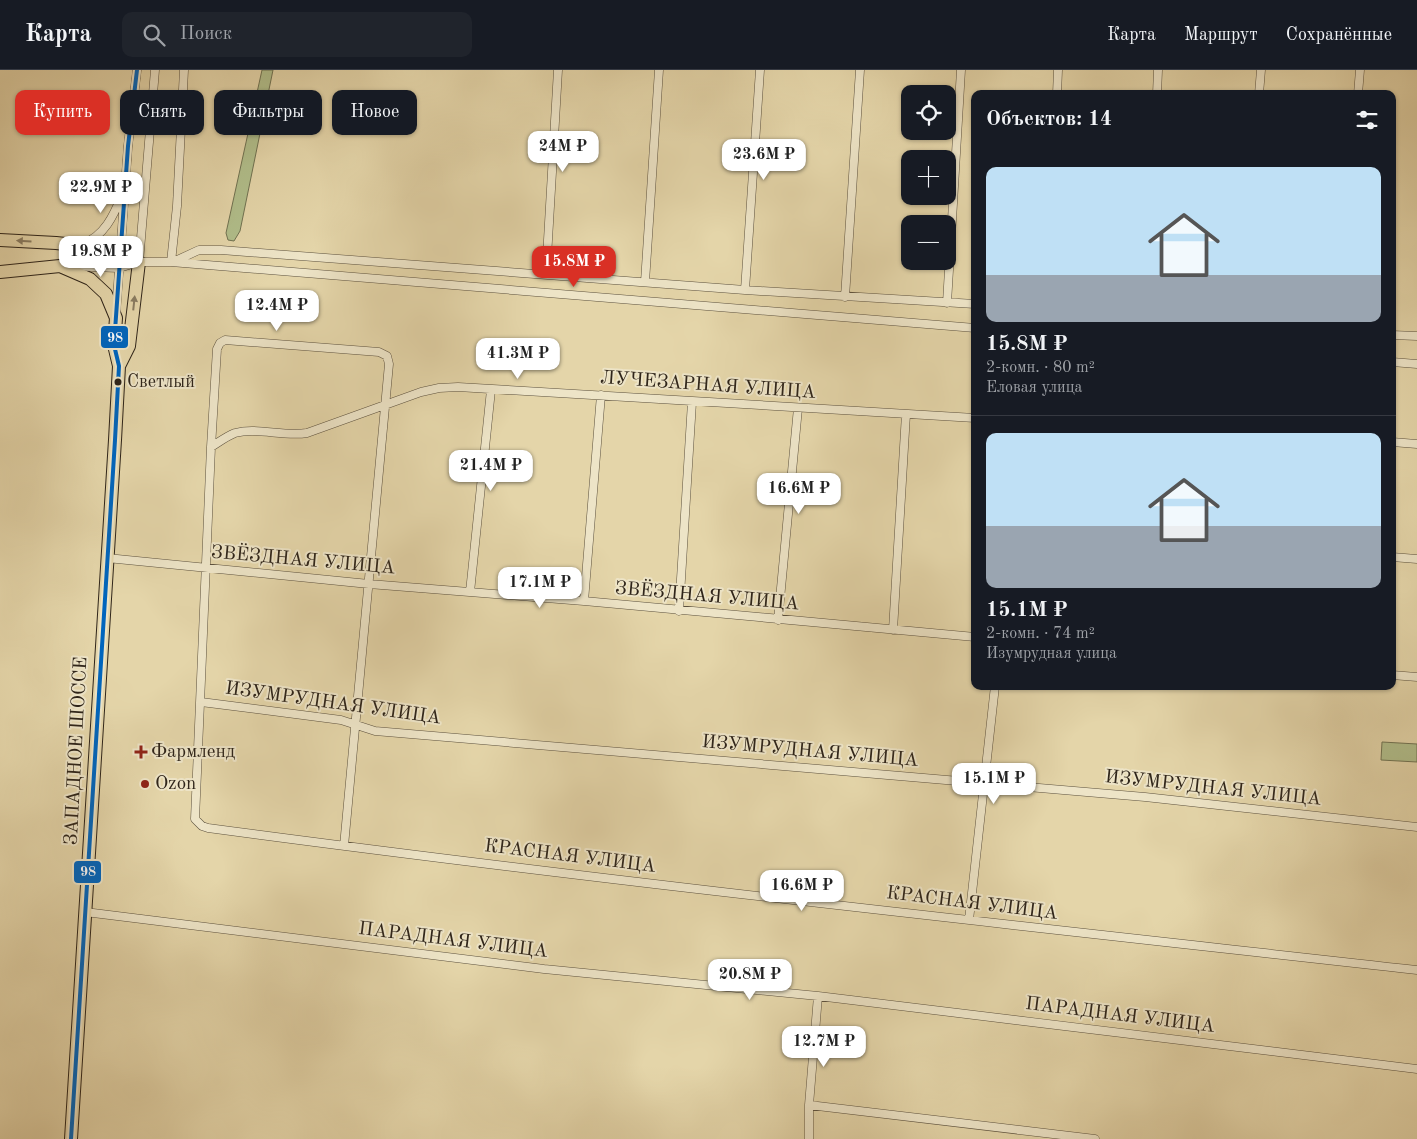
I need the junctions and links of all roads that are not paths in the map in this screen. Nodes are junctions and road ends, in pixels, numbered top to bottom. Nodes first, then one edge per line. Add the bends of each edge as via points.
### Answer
1 (137, 70) edge
2 (155, 70) edge
3 (184, 70) edge
4 (558, 70) edge
5 (659, 70) edge
6 (760, 70) edge
7 (860, 70) edge
8 (961, 70) edge
9 (1058, 70) edge
10 (1158, 70) edge
11 (1261, 70) edge
12 (1360, 70) edge
13 (1057, 90) edge
14 (1156, 90) edge
15 (1260, 90) edge
16 (1358, 90) edge
17 (125, 186) junction
18 (0, 240) edge
19 (77, 245) junction
20 (121, 250) junction
21 (139, 262) junction
22 (171, 262) junction
23 (60, 266) junction
24 (119, 268) junction
25 (0, 272) edge
26 (546, 274) junction
27 (645, 282) junction
28 (746, 290) junction
29 (845, 296) junction
30 (946, 303) junction
31 (971, 304) edge
32 (116, 318) junction
33 (971, 328) edge
34 (1396, 335) edge
35 (1417, 336) edge
36 (1396, 362) edge
37 (1417, 364) edge
38 (118, 366) junction
39 (491, 390) junction
40 (602, 395) junction
41 (692, 402) junction
42 (384, 406) junction
43 (798, 408) junction
44 (906, 414) junction
45 (971, 418) edge
46 (1396, 442) edge
47 (1417, 444) edge
48 (211, 447) junction
49 (1396, 557) edge
50 (107, 558) junction
51 (1417, 559) edge
52 (207, 569) junction
53 (369, 584) junction
54 (470, 592) junction
55 (584, 601) junction
56 (680, 611) junction
57 (778, 620) junction
58 (893, 630) junction
59 (971, 637) edge
60 (1396, 675) edge
61 (1417, 677) edge
62 (995, 690) edge
63 (201, 702) junction
64 (355, 725) junction
65 (985, 783) junction
66 (1417, 827) edge
67 (344, 846) junction
68 (85, 912) junction
69 (970, 920) junction
70 (1417, 970) edge
71 (818, 996) junction
72 (1417, 1069) edge
73 (809, 1105) junction
74 (72, 1139) edge
75 (809, 1139) edge
76 (1095, 1139) edge

1 - 17 street, ЗАПАДНОЕ ШОССЕ
2 - 21 street, ЗАПАДНОЕ ШОССЕ
3 - 22 street
4 - 26 street
5 - 27 street
6 - 28 street
7 - 29 street
8 - 30 street
9 - 13 street
10 - 14 street
11 - 15 street
12 - 16 street
17 - 19 street, ЗАПАДНОЕ ШОССЕ via 109,223 92,240
17 - 20 street, ЗАПАДНОЕ ШОССЕ
19 -> 18 main road
19 - 20 main road
20 - 21 main road
20 - 24 street, ЗАПАДНОЕ ШОССЕ
21 - 22 street
21 - 24 street
38 -> 21 main road, ЗАПАДНОЕ ШОССЕ via 129,346
22 - 26 street via 199,250 221,250
22 - 33 street
23 - 24 street
23 - 25 main road
23 - 32 main road via 98,285
24 - 32 street, ЗАПАДНОЕ ШОССЕ
26 - 27 street
27 - 28 street
28 - 29 street
29 - 30 street
30 - 31 street
32 - 38 main road, ЗАПАДНОЕ ШОССЕ via 114,345
34 - 35 street
36 - 37 street
38 - 50 main road, ЗАПАДНОЕ ШОССЕ
39 - 40 street, ЛУЧЕЗАРНАЯ УЛИЦА
39 - 42 street, ЛУЧЕЗАРНАЯ УЛИЦА via 439,388
39 - 54 street
40 - 41 street, ЛУЧЕЗАРНАЯ УЛИЦА
40 - 55 street
41 - 43 street, ЛУЧЕЗАРНАЯ УЛИЦА
41 - 56 street
42 - 48 street, ЛУЧЕЗАРНАЯ УЛИЦА via 307,433 245,432 228,436
42 - 48 street via 389,364 383,353 225,340 217,349
42 - 53 street
43 - 44 street, ЛУЧЕЗАРНАЯ УЛИЦА
43 - 57 street
44 - 45 street, ЛУЧЕЗАРНАЯ УЛИЦА
44 - 58 street
46 - 47 street
48 - 52 street
49 - 51 street
50 - 52 street, ЗВЁЗДНАЯ УЛИЦА
50 - 68 main road, ЗАПАДНОЕ ШОССЕ
52 - 53 street, ЗВЁЗДНАЯ УЛИЦА
52 - 63 street
53 - 54 street, ЗВЁЗДНАЯ УЛИЦА
53 - 64 street
54 - 55 street, ЗВЁЗДНАЯ УЛИЦА
55 - 56 street, ЗВЁЗДНАЯ УЛИЦА
56 - 57 street, ЗВЁЗДНАЯ УЛИЦА
57 - 58 street, ЗВЁЗДНАЯ УЛИЦА
58 - 59 street, ЗВЁЗДНАЯ УЛИЦА
60 - 61 street
62 - 65 street
63 - 64 street, ИЗУМРУДНАЯ УЛИЦА via 341,720
63 - 67 street, КРАСНАЯ УЛИЦА via 195,814 198,823 208,828
64 - 65 street, ИЗУМРУДНАЯ УЛИЦА via 375,731
64 - 67 street
65 - 66 street, ИЗУМРУДНАЯ УЛИЦА
65 - 69 street
67 - 69 street, КРАСНАЯ УЛИЦА
68 - 71 street, ПАРАДНАЯ УЛИЦА via 544,969
68 - 74 main road, ЗАПАДНОЕ ШОССЕ
69 - 70 street, КРАСНАЯ УЛИЦА
71 - 72 street, ПАРАДНАЯ УЛИЦА
71 - 73 street
73 - 75 street
73 - 76 street

